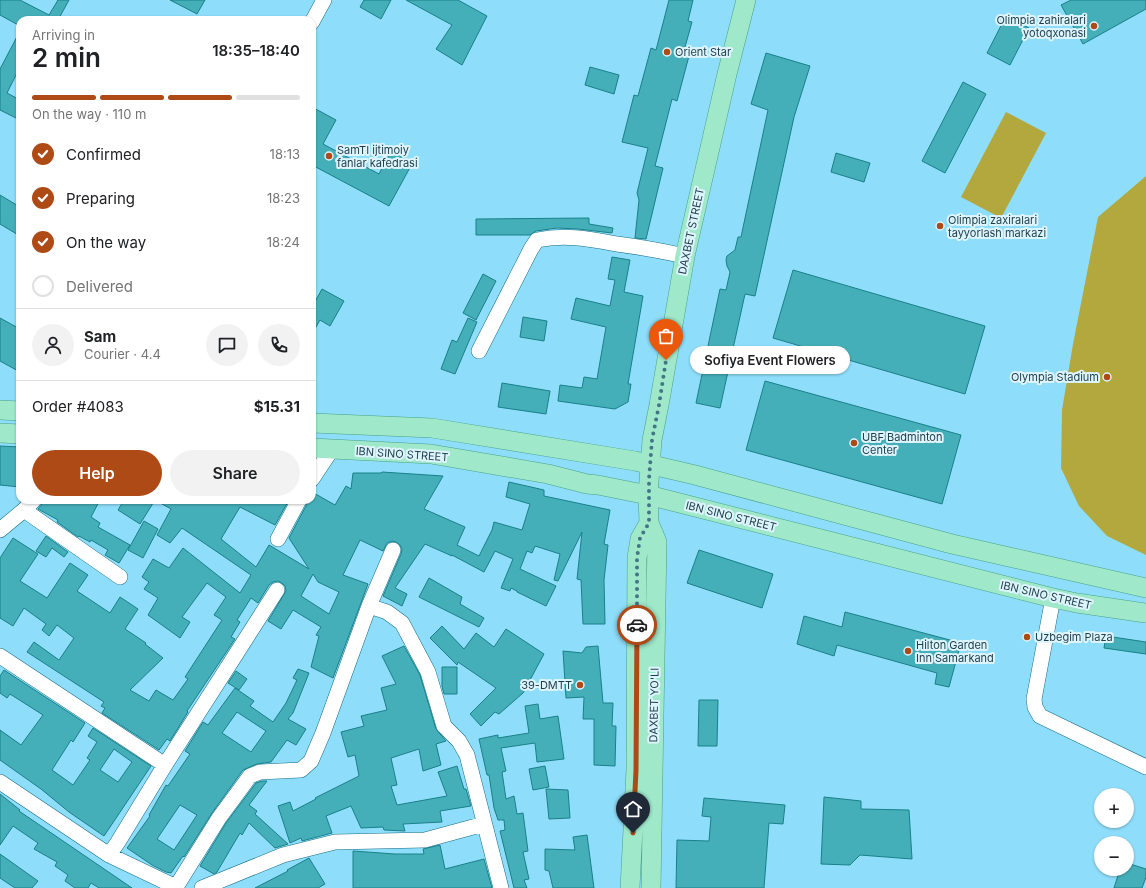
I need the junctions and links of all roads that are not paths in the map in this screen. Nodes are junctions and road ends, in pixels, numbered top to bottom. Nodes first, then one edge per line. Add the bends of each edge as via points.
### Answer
1 (324, 0) edge
2 (746, 0) edge
3 (315, 16) edge
4 (685, 256) junction
5 (478, 351) dead end
6 (0, 410) edge
7 (16, 411) edge
8 (316, 423) edge
9 (0, 433) edge
10 (16, 434) edge
11 (316, 448) edge
12 (332, 449) junction
13 (649, 464) junction
14 (316, 473) edge
15 (648, 495) junction
16 (297, 504) edge
17 (29, 505) edge
18 (649, 523) junction
19 (0, 530) edge
20 (278, 539) dead end
21 (393, 550) dead end
22 (120, 577) dead end
23 (1146, 588) edge
24 (277, 590) dead end
25 (1053, 598) junction
26 (369, 606) junction
27 (1146, 614) edge
28 (0, 656) edge
29 (165, 765) junction
30 (1146, 767) edge
31 (0, 782) edge
32 (484, 824) junction
33 (109, 855) junction
34 (178, 888) edge
35 (202, 888) edge
36 (501, 888) edge
37 (630, 888) edge
38 (651, 888) edge

1 - 3 street
2 - 4 main road, DAXBET STREET
4 - 5 street via 567,236 537,240
4 - 13 main road, DAXBET STREET
6 - 7 main road
8 - 13 main road via 432,428
9 - 10 main road
11 - 12 main road, IBN SINO STREET
12 - 14 street
12 - 15 main road, IBN SINO STREET via 431,454 548,474
13 - 15 main road, DAXBET YO'LI
13 - 23 main road via 952,544
15 - 18 main road, DAXBET YO'LI
15 - 25 main road, IBN SINO STREET
16 - 20 street
17 - 19 street
17 - 22 street
18 - 37 main road, DAXBET YO'LI via 640,538 637,558 636,770
18 - 38 main road, DAXBET YO'LI via 657,542
21 - 26 street
24 - 29 street
25 - 27 main road, IBN SINO STREET
25 - 30 street via 1038,671 1035,707 1040,716
26 - 32 street via 386,612 402,623 416,648 428,672 444,726 459,741 467,755
26 - 34 street via 311,761 301,770 260,772 250,776 219,818
28 - 29 street
29 - 33 street
31 - 33 street
32 - 35 street via 425,840 335,842 283,855
32 - 36 street
33 - 34 street

